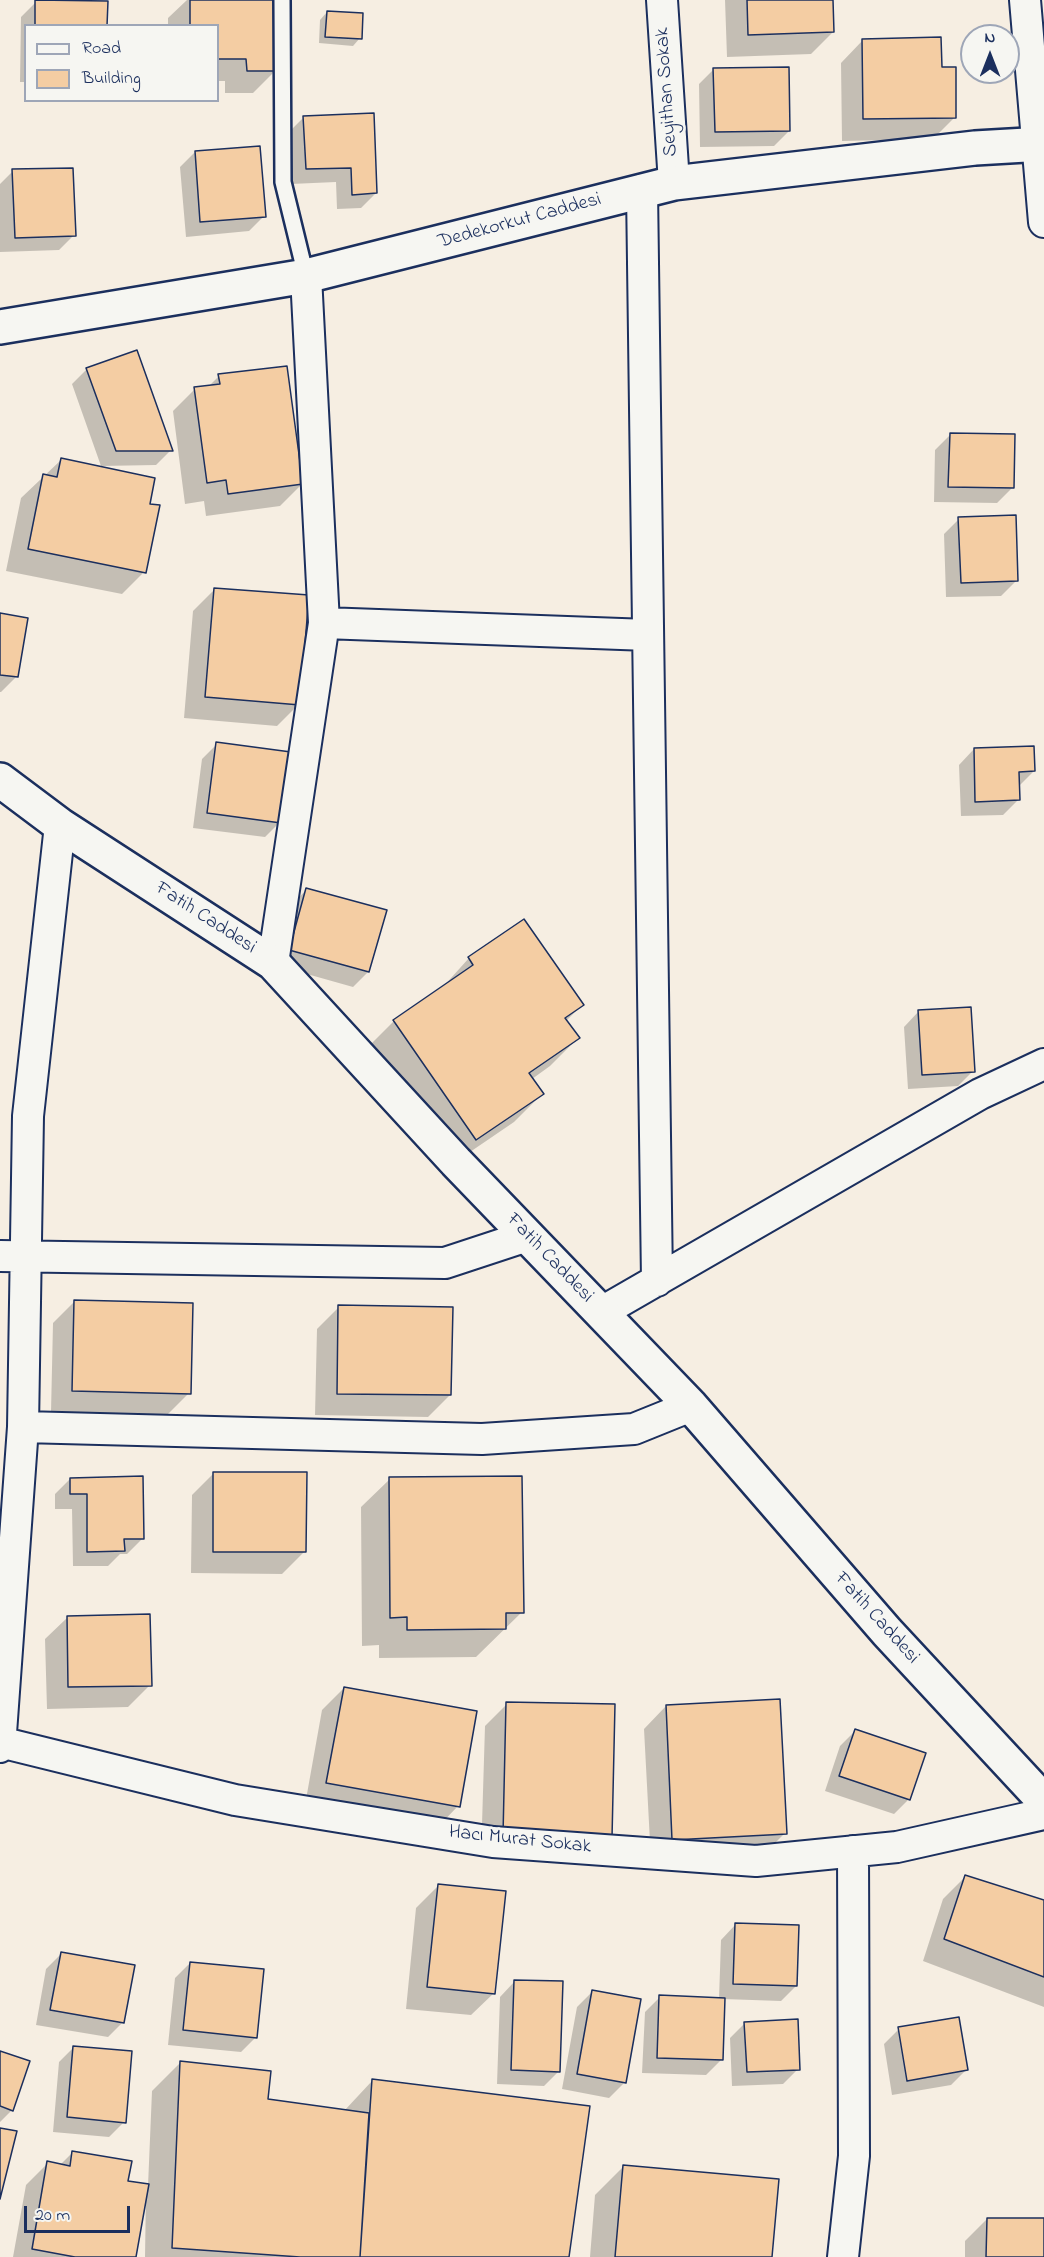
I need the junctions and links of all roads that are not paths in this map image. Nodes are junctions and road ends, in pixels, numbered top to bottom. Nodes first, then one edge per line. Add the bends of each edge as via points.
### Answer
1 (282, 0) edge
2 (662, 0) edge
3 (1025, 0) edge
4 (1041, 144) edge
5 (674, 183) junction
6 (642, 190) junction
7 (1044, 222) edge
8 (306, 276) junction
9 (0, 327) edge
10 (324, 623) junction
11 (648, 635) junction
12 (0, 780) edge
13 (60, 825) junction
14 (273, 963) junction
15 (1044, 1064) edge
16 (526, 1236) junction
17 (13, 1257) edge
18 (657, 1281) junction
19 (600, 1312) junction
20 (692, 1406) junction
21 (23, 1427) junction
22 (0, 1744) edge
23 (1044, 1801) edge
24 (1044, 1814) edge
25 (853, 1851) junction
26 (843, 2257) edge

1 - 8 lane via 283,182
2 - 5 street, Seyithan Sokak
3 - 4 street
4 - 5 street, Dedekorkut Caddesi
4 - 7 street
5 - 6 street, Dedekorkut Caddesi
6 - 8 street, Dedekorkut Caddesi
6 - 11 street
8 - 9 street, Dedekorkut Caddesi
8 - 10 street
10 - 11 street
10 - 14 street
11 - 18 street
12 - 13 street, Fatih Caddesi
13 - 14 street, Fatih Caddesi
13 - 17 street
14 - 16 street, Fatih Caddesi
15 - 18 street via 980,1094
16 - 17 street via 444,1263
16 - 19 street, Fatih Caddesi
17 - 21 street
18 - 19 street
19 - 20 street, Fatih Caddesi
20 - 21 street via 634,1429 482,1439
20 - 23 street, Fatih Caddesi via 886,1632
21 - 22 street
22 - 25 street, Hacı Murat Sokak via 235,1800 493,1842 756,1861
24 - 25 street, Hacı Murat Sokak via 897,1846
25 - 26 street via 854,2156

